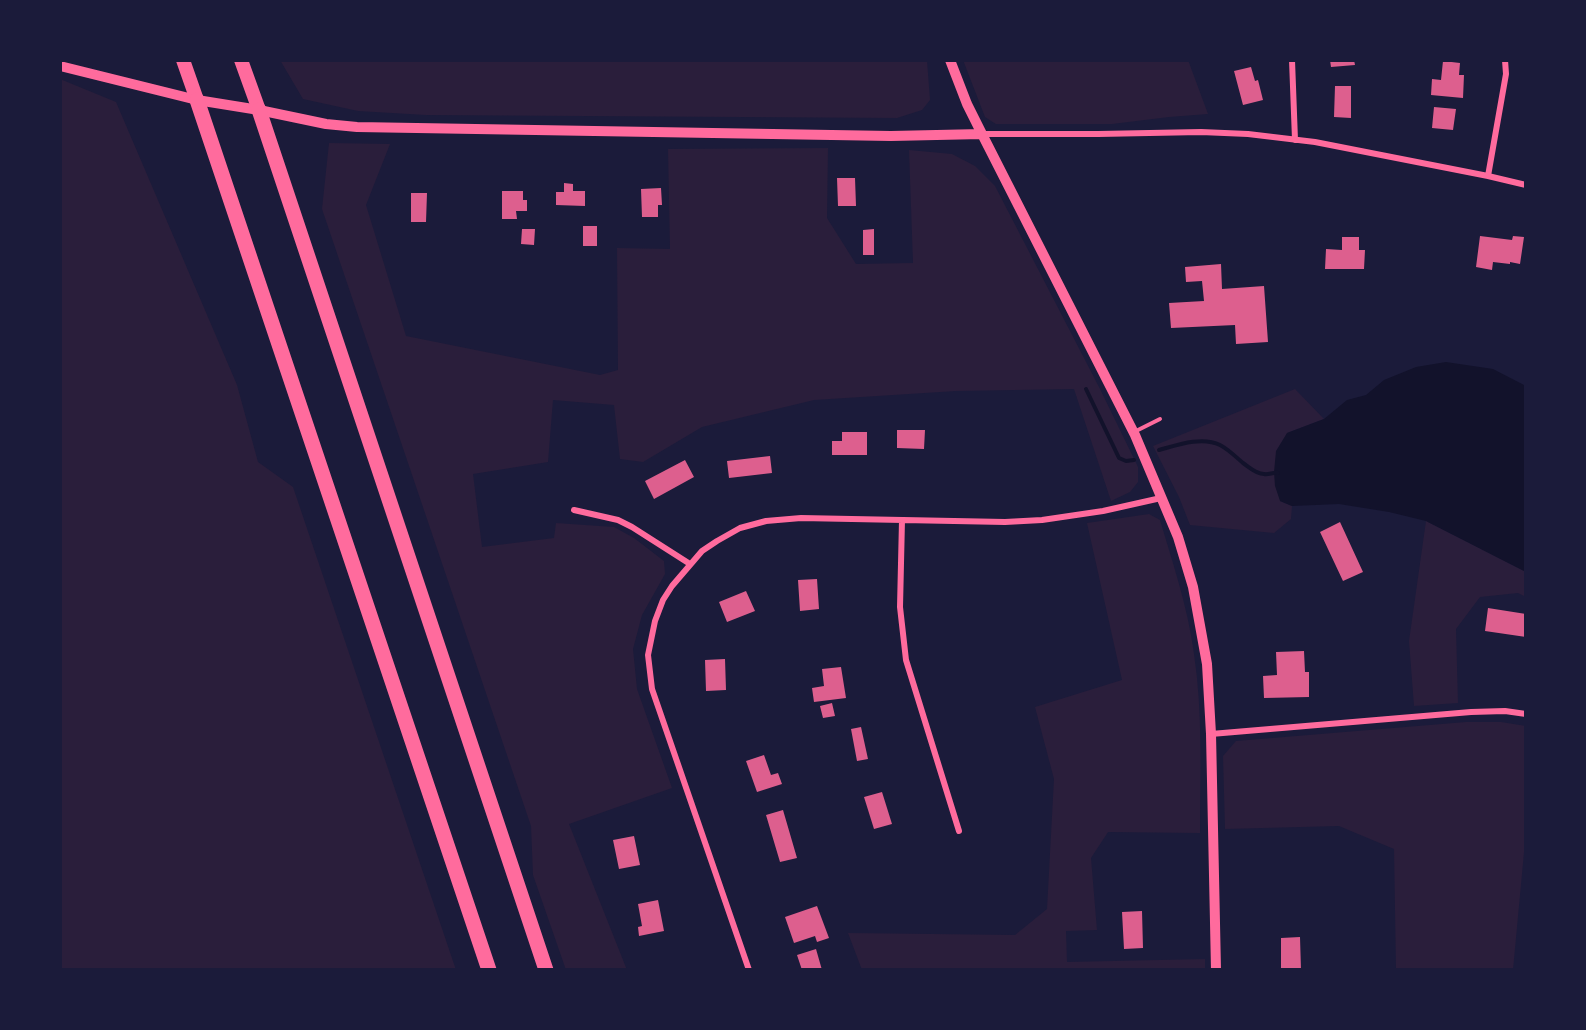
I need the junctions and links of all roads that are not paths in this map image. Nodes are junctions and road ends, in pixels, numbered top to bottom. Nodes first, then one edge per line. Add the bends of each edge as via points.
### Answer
1 (183, 60) edge
2 (241, 60) edge
3 (950, 60) edge
4 (1292, 60) edge
5 (1505, 60) edge
6 (60, 66) edge
7 (197, 100) junction
8 (260, 110) junction
9 (982, 134) junction
10 (1295, 140) junction
11 (1488, 176) junction
12 (1526, 185) edge
13 (1161, 419) dead end
14 (1134, 432) junction
15 (1162, 497) junction
16 (574, 510) dead end
17 (902, 520) junction
18 (690, 564) junction
19 (1526, 714) edge
20 (1211, 734) junction
21 (959, 831) dead end
22 (489, 970) edge
23 (546, 970) edge
24 (749, 970) edge
25 (1216, 970) edge

1 - 7 highway
2 - 8 highway
3 - 9 street
4 - 10 street
5 - 11 street via 1506,74
6 - 7 street
7 - 8 street
7 - 22 highway
8 - 9 street via 326,124 389,129
8 - 23 highway
9 - 10 street via 1201,132
9 - 14 street
10 - 11 street
11 - 12 street
13 - 14 lane
14 - 15 street
15 - 17 street via 1042,520
15 - 20 street via 1178,537 1198,613 1207,664
16 - 18 street via 633,526
17 - 18 street via 766,521 740,528 717,541
17 - 21 street via 900,607 905,651
18 - 24 street via 663,600 655,621 648,655 652,689
19 - 20 street via 1471,712
20 - 25 street

